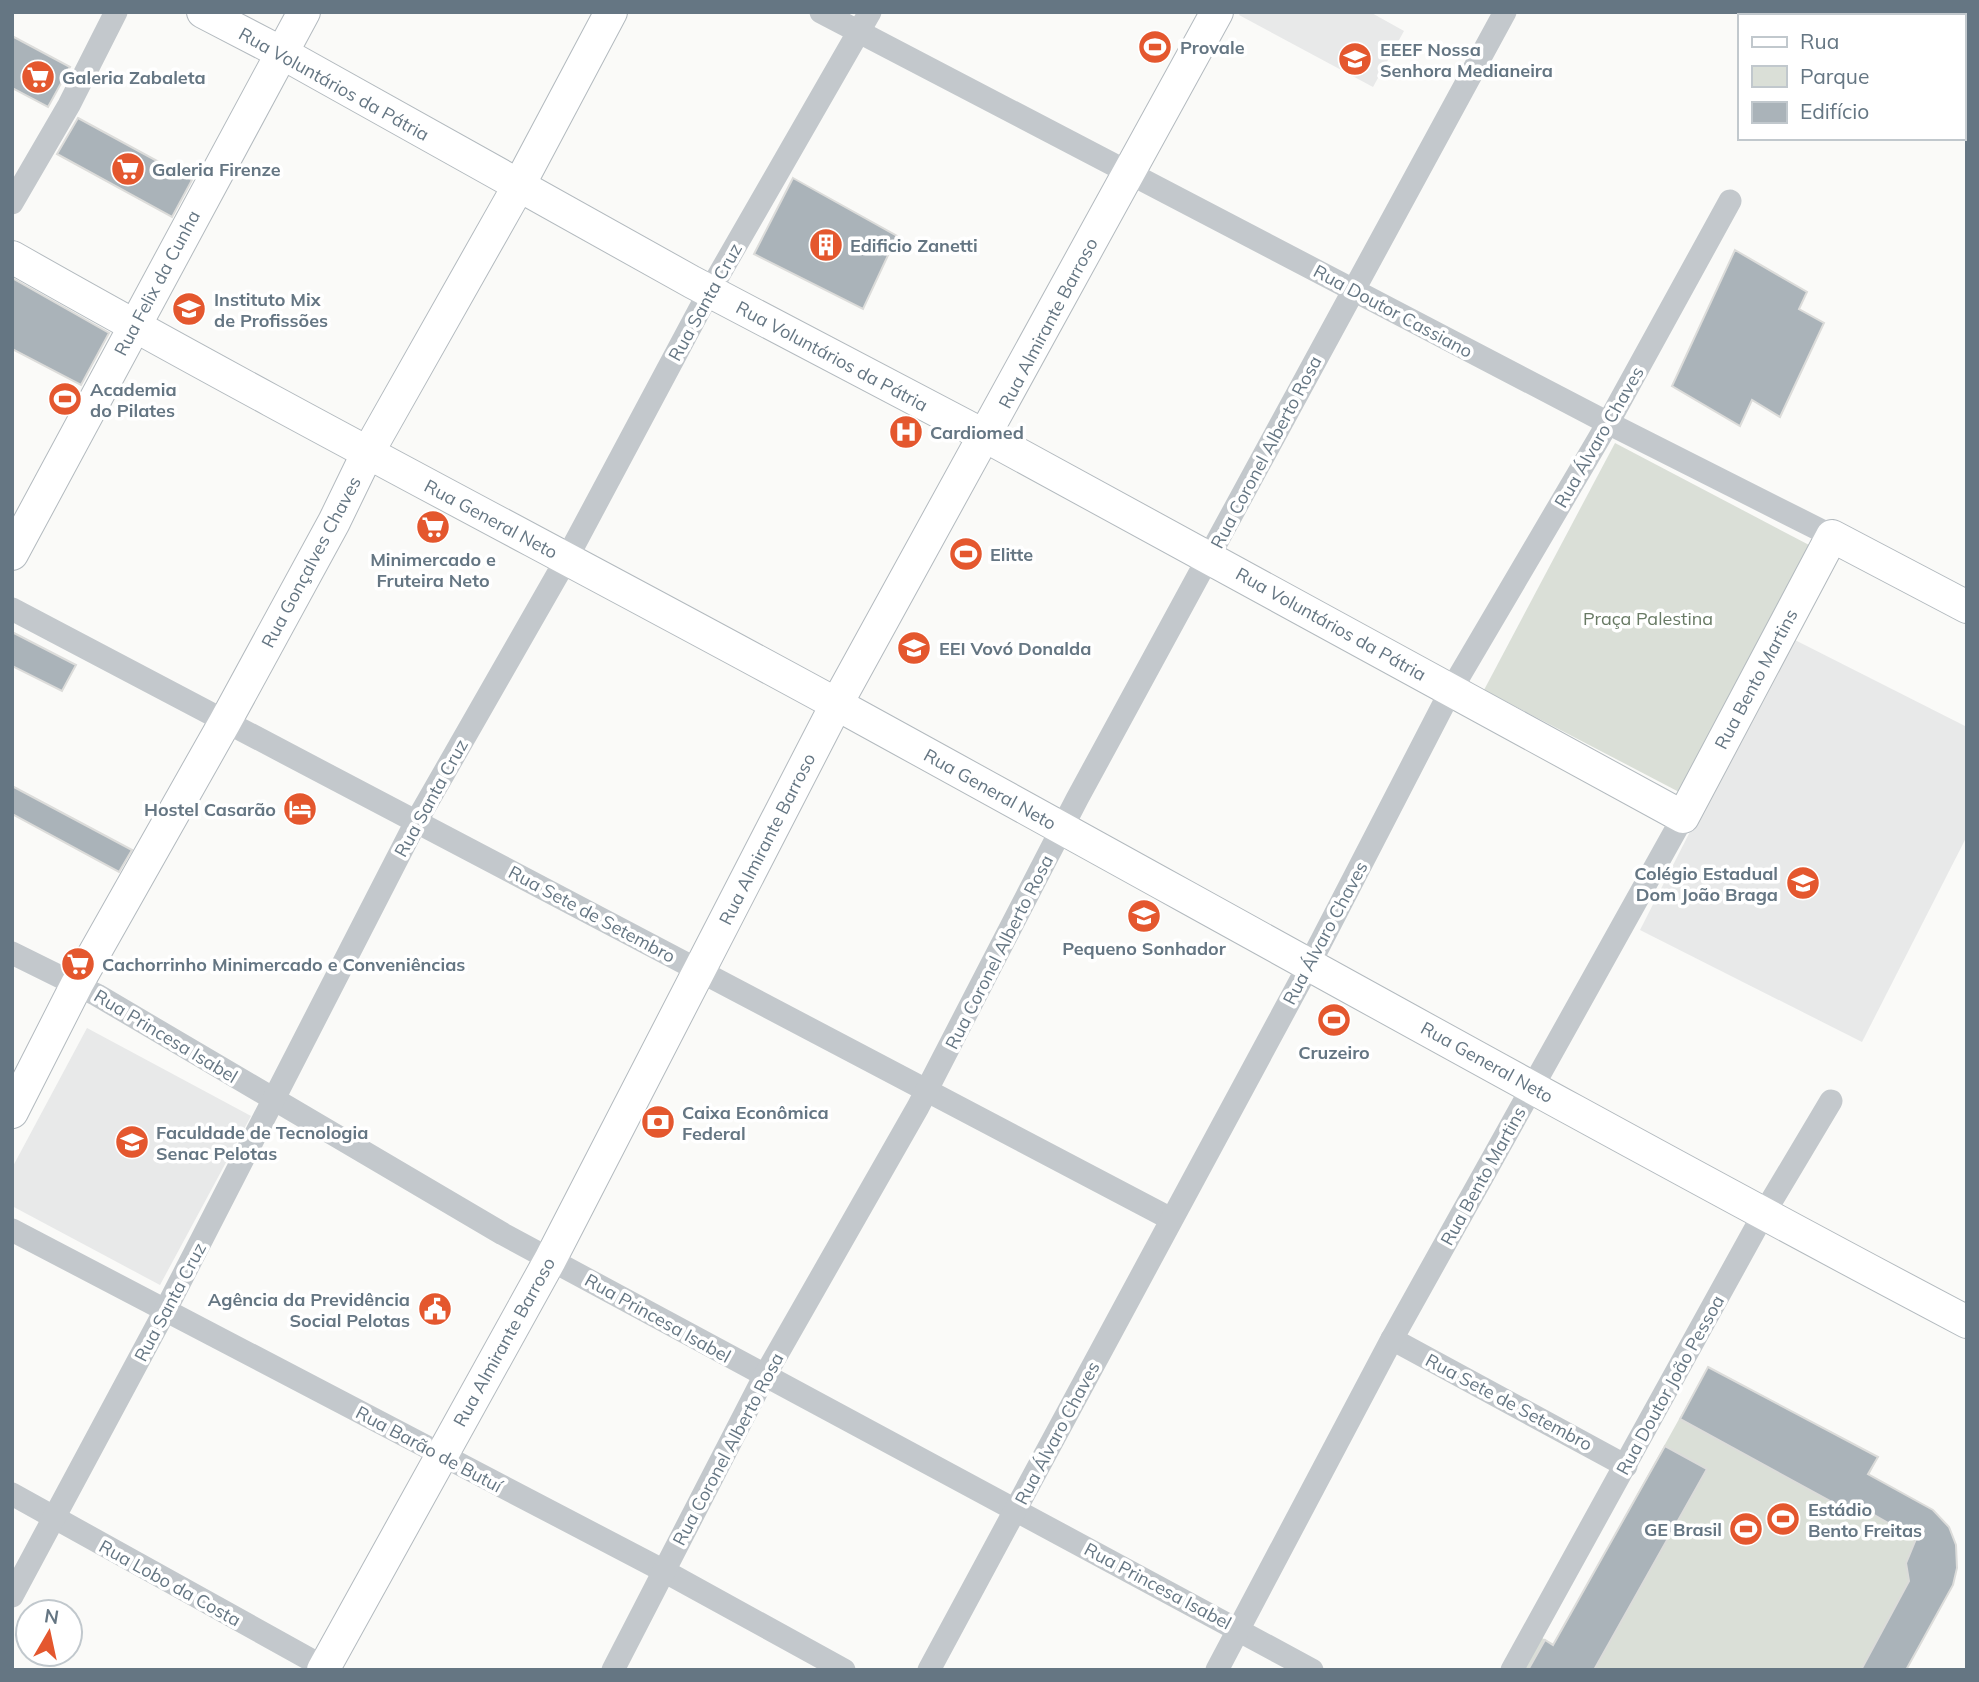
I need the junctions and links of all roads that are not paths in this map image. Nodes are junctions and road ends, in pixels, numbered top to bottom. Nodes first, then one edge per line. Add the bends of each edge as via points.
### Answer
1 (116, 12) edge
2 (203, 12) edge
3 (304, 12) edge
4 (611, 12) edge
5 (821, 12) edge
6 (1217, 12) edge
7 (1505, 12) edge
8 (865, 22) edge
9 (282, 53) junction
10 (1128, 173) junction
11 (518, 187) junction
12 (1730, 201) dead end
13 (12, 203) edge
14 (12, 257) edge
15 (1353, 289) junction
16 (709, 292) junction
17 (133, 325) junction
18 (1608, 423) junction
19 (987, 436) junction
20 (367, 454) junction
21 (1832, 536) junction
22 (12, 554) edge
23 (1210, 557) junction
24 (567, 558) junction
25 (1967, 607) edge
26 (12, 609) edge
27 (1451, 690) junction
28 (836, 705) junction
29 (225, 722) junction
30 (1683, 817) junction
31 (416, 822) junction
32 (1062, 829) junction
33 (12, 953) edge
34 (1309, 965) junction
35 (699, 973) junction
36 (77, 984) junction
37 (1532, 1086) junction
38 (927, 1091) junction
39 (274, 1101) junction
40 (1831, 1101) dead end
41 (12, 1112) edge
42 (1763, 1214) junction
43 (1171, 1219) junction
44 (12, 1230) edge
45 (550, 1260) junction
46 (166, 1310) junction
47 (1967, 1322) edge
48 (1392, 1339) junction
49 (764, 1377) junction
50 (441, 1455) junction
51 (1626, 1466) junction
52 (12, 1494) edge
53 (1016, 1510) junction
54 (54, 1519) junction
55 (664, 1571) junction
56 (12, 1596) edge
57 (1239, 1630) junction
58 (325, 1669) edge
59 (613, 1670) edge
60 (844, 1670) edge
61 (929, 1670) edge
62 (1217, 1670) edge
63 (1312, 1670) edge
64 (1512, 1670) edge

1 - 13 street
2 - 9 street, Rua Voluntários da Pátria
3 - 9 street, Rua Felix da Cunha
4 - 11 street, Rua Gonçalves Chaves
5 - 8 street, Rua Doutor Cassiano
6 - 10 street, Rua Almirante Barroso
7 - 15 street, Rua Coronel Alberto Rosa
8 - 10 street, Rua Doutor Cassiano
8 - 16 street, Rua Santa Cruz
9 - 11 street, Rua Voluntários da Pátria
9 - 17 street, Rua Felix da Cunha
10 - 15 street, Rua Doutor Cassiano
10 - 19 street, Rua Almirante Barroso
11 - 16 street, Rua Voluntários da Pátria
11 - 20 street, Rua Gonçalves Chaves
12 - 18 street, Rua Álvaro Chaves
14 - 17 street, Rua General Neto
15 - 18 street, Rua Doutor Cassiano
15 - 23 street, Rua Coronel Alberto Rosa
16 - 19 street, Rua Voluntários da Pátria
16 - 24 street, Rua Santa Cruz
17 - 20 street, Rua General Neto
17 - 22 street, Rua Felix da Cunha
18 - 21 street, Rua Doutor Cassiano
18 - 27 street, Rua Álvaro Chaves
19 - 23 street, Rua Voluntários da Pátria
19 - 28 street, Rua Almirante Barroso
20 - 24 street, Rua General Neto
20 - 29 street, Rua Gonçalves Chaves
21 - 25 street, Rua Doutor Cassiano
21 - 30 street, Rua Bento Martins
23 - 27 street, Rua Voluntários da Pátria
23 - 32 street, Rua Coronel Alberto Rosa
24 - 28 street, Rua General Neto
24 - 31 street, Rua Santa Cruz
26 - 29 street, Rua Sete de Setembro
27 - 30 street, Rua Voluntários da Pátria
27 - 34 street, Rua Álvaro Chaves
28 - 32 street, Rua General Neto
28 - 35 street, Rua Almirante Barroso
29 - 31 street, Rua Sete de Setembro
29 - 36 street, Rua Gonçalves Chaves
30 - 37 street, Rua Bento Martins
31 - 35 street, Rua Sete de Setembro
31 - 39 street, Rua Santa Cruz
32 - 34 street, Rua General Neto
32 - 38 street, Rua Coronel Alberto Rosa
33 - 36 street, Rua Princesa Isabel
34 - 37 street, Rua General Neto
34 - 43 street, Rua Álvaro Chaves
35 - 38 street, Rua Sete de Setembro
35 - 45 street, Rua Almirante Barroso
36 - 39 street, Rua Princesa Isabel
36 - 41 street, Rua Gonçalves Chaves
37 - 42 street, Rua General Neto
37 - 48 street, Rua Bento Martins
38 - 43 street, Rua Sete de Setembro
38 - 49 street, Rua Coronel Alberto Rosa
39 - 45 street, Rua Princesa Isabel
39 - 46 street, Rua Santa Cruz
40 - 42 street, Rua Doutor João Pessoa
42 - 47 street, Rua General Neto
42 - 51 street, Rua Doutor João Pessoa
43 - 53 street, Rua Álvaro Chaves
44 - 46 street, Rua Barão de Butuí
45 - 49 street, Rua Princesa Isabel
45 - 50 street, Rua Almirante Barroso
46 - 50 street, Rua Barão de Butuí
46 - 54 street, Rua Santa Cruz
48 - 51 street, Rua Sete de Setembro
48 - 57 street, Rua Bento Martins
49 - 53 street, Rua Princesa Isabel
49 - 55 street, Rua Coronel Alberto Rosa
50 - 55 street, Rua Barão de Butuí
50 - 58 street, Rua Almirante Barroso
51 - 64 street, Rua Doutor João Pessoa
52 - 54 street, Rua Lobo da Costa
53 - 57 street, Rua Princesa Isabel
53 - 61 street, Rua Álvaro Chaves
54 - 56 street, Rua Santa Cruz
54 - 58 street, Rua Lobo da Costa
55 - 59 street, Rua Coronel Alberto Rosa
55 - 60 street, Rua Barão de Butuí
57 - 62 street, Rua Bento Martins
57 - 63 street, Rua Princesa Isabel

